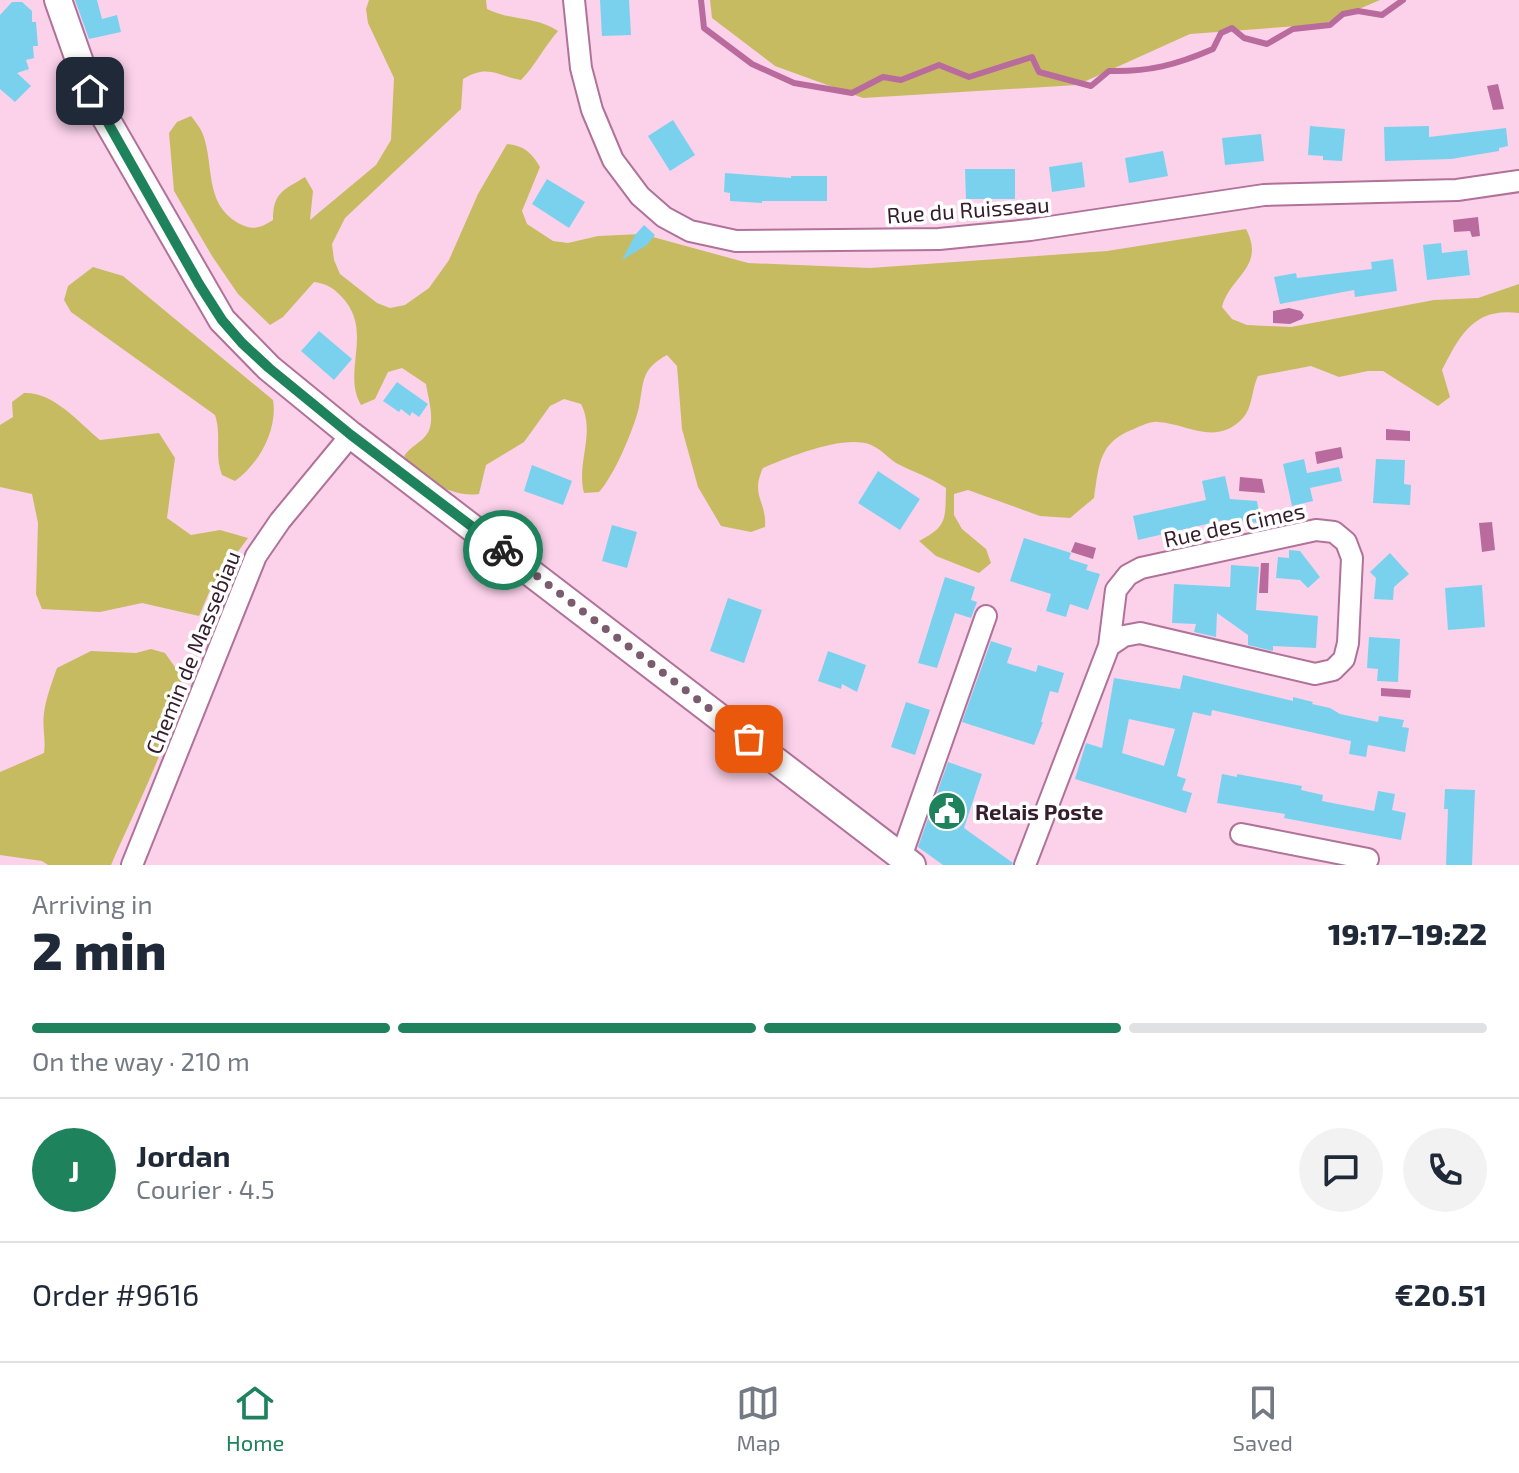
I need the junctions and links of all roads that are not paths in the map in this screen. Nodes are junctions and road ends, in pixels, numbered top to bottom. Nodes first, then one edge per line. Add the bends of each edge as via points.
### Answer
1 (58, 0) edge
2 (574, 0) edge
3 (1519, 181) edge
4 (351, 435) junction
5 (986, 616) dead end
6 (1109, 646) junction
7 (1241, 834) dead end
8 (1304, 856) edge
9 (1368, 859) dead end
10 (907, 861) edge
11 (132, 865) edge
12 (1025, 865) edge

1 - 4 main road via 90,91 222,320 269,368
2 - 3 street, Rue du Ruisseau via 581,68 613,160 664,217 690,231 736,241 939,239 1264,195 1457,190
4 - 10 main road
4 - 11 street, Chemin de Massebiau via 256,556
5 - 10 street
6 - 6 street, Rue des Cimes via 1116,590 1141,568 1316,530 1334,532 1346,542 1352,558 1348,643 1344,659 1333,670 1315,674 1140,633
6 - 12 street, Rue des Cimes
7 - 8 street
8 - 9 street

